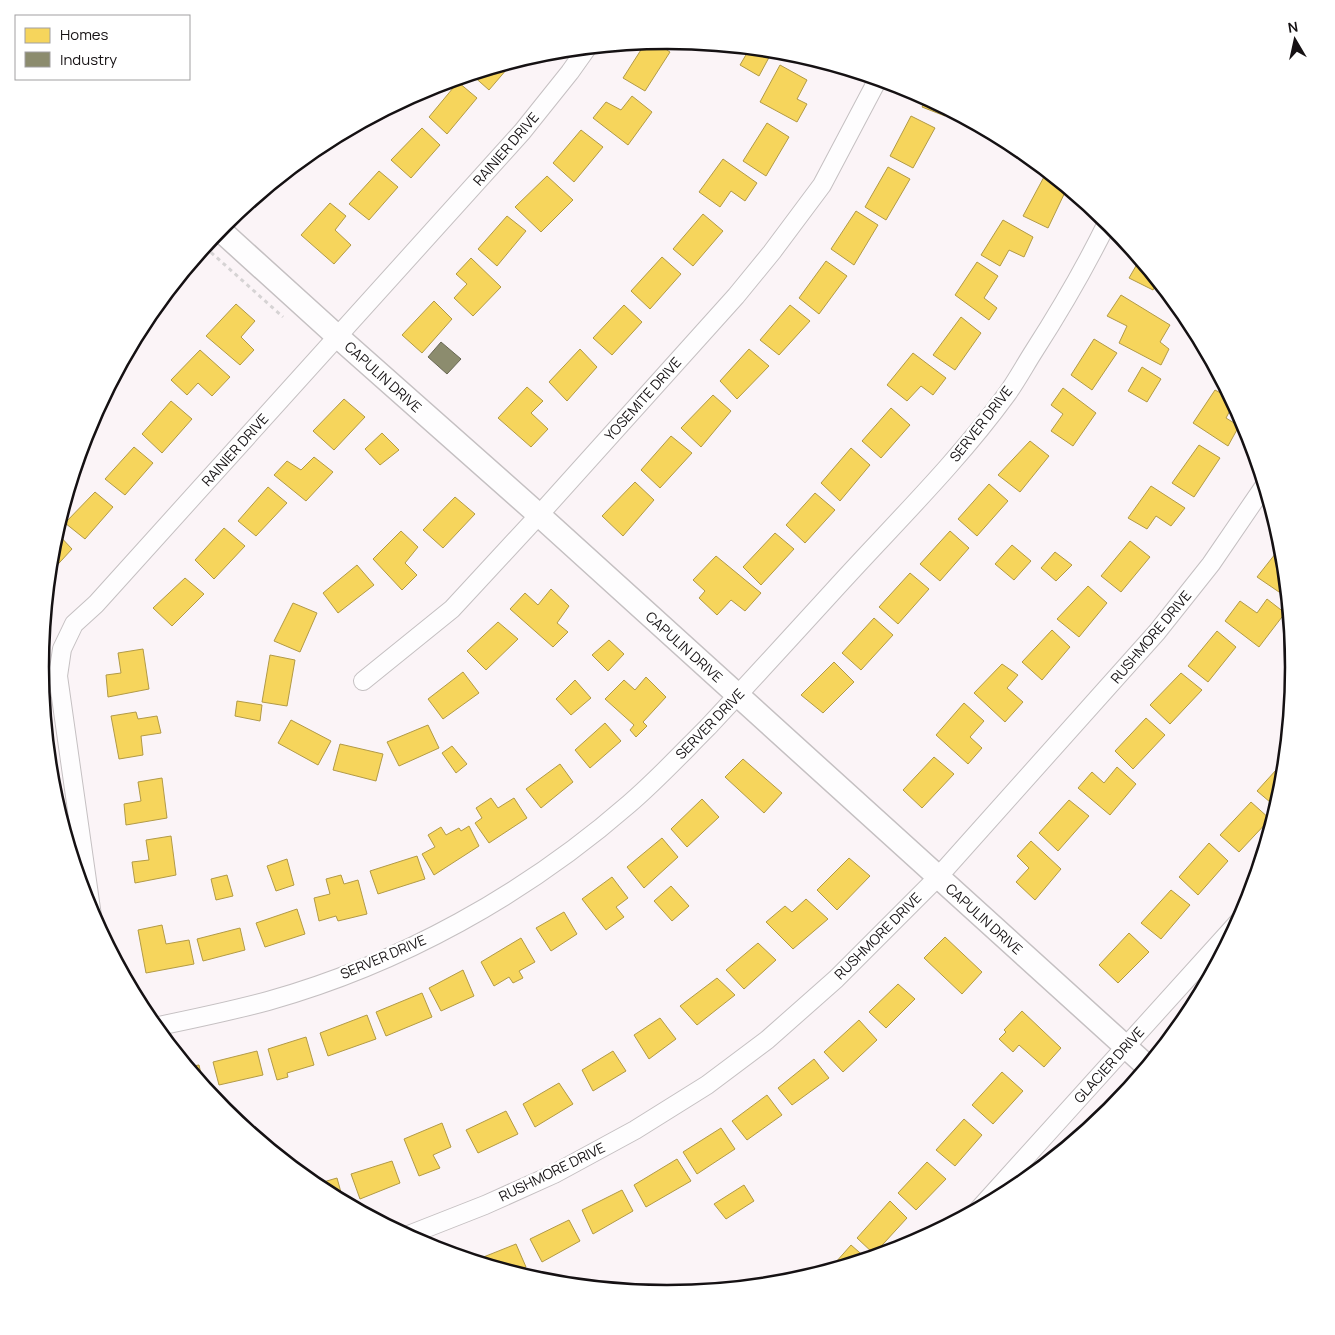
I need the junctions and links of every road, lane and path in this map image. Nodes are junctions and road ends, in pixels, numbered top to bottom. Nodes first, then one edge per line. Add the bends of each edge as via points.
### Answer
1 (582, 55) edge
2 (875, 85) edge
3 (1104, 229) edge
4 (226, 234) edge
5 (210, 251) edge
6 (285, 319) dead end
7 (337, 336) junction
8 (1260, 492) edge
9 (539, 515) junction
10 (363, 681) dead end
11 (738, 696) junction
12 (938, 877) junction
13 (87, 879) edge
14 (1223, 939) edge
15 (163, 1025) edge
16 (1126, 1047) junction
17 (1143, 1063) edge
18 (994, 1193) edge
19 (416, 1232) edge

1 - 7 street, RAINIER DRIVE via 522,132
2 - 9 street, YOSEMITE DRIVE via 822,185 772,252
3 - 11 street, SERVER DRIVE via 1056,317 1007,394 965,447
4 - 7 street, CAPULIN DRIVE
5 - 6 path
7 - 9 street, CAPULIN DRIVE
7 - 13 street, RAINIER DRIVE via 96,604 74,624 62,649 58,676
8 - 12 street, RUSHMORE DRIVE via 1211,564 1158,632
9 - 10 street, YOSEMITE DRIVE via 452,609
9 - 11 street, CAPULIN DRIVE
11 - 12 street, CAPULIN DRIVE
11 - 15 street, SERVER DRIVE via 668,768 591,836 540,872 438,934 326,982 270,1000
12 - 16 street, CAPULIN DRIVE
12 - 19 street, RUSHMORE DRIVE via 836,979 767,1040 707,1085 635,1130 554,1174
14 - 16 street, GLACIER DRIVE
16 - 17 street, CAPULIN DRIVE
16 - 18 street, GLACIER DRIVE

